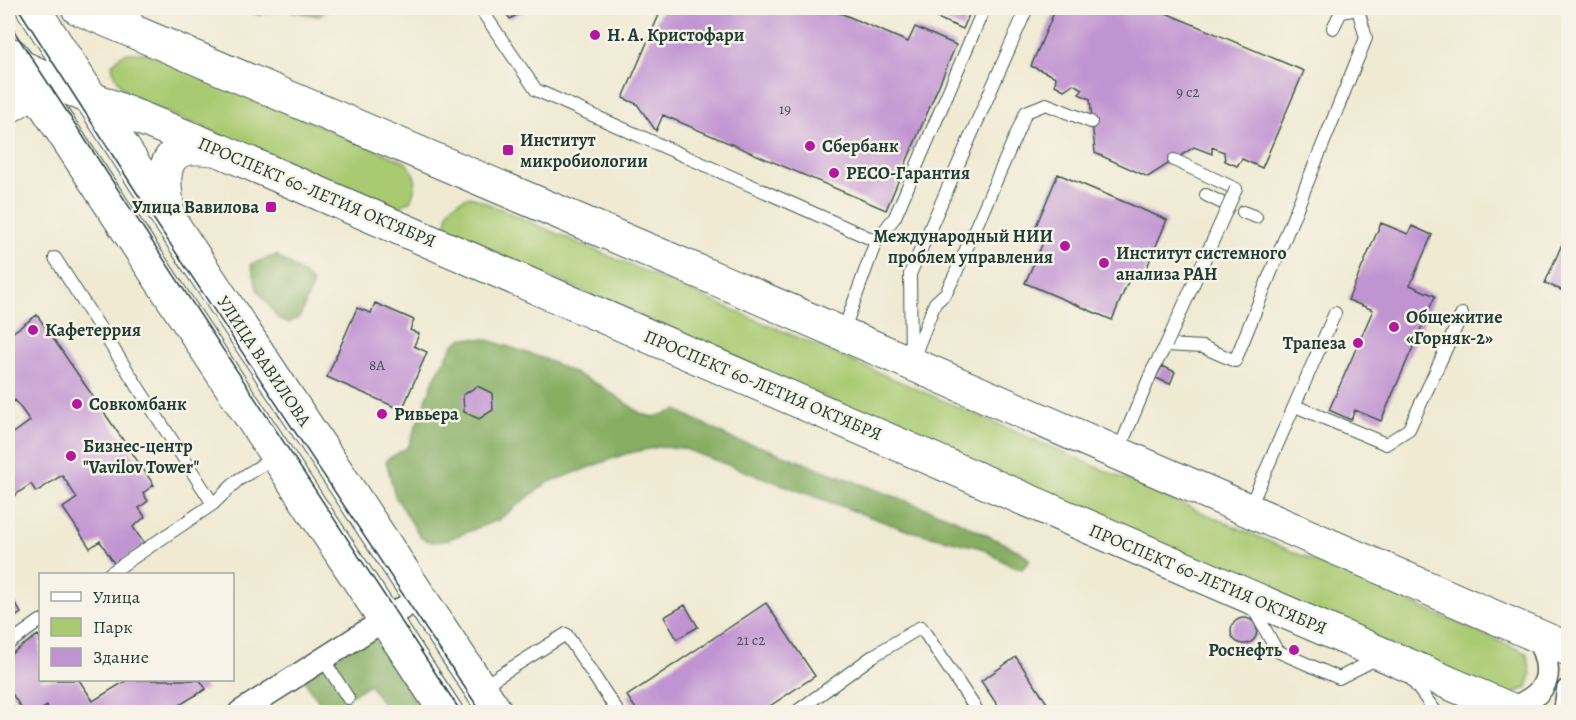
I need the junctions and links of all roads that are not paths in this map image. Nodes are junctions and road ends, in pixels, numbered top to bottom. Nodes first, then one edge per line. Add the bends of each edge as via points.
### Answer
1 (33, 8) edge
2 (78, 8) edge
3 (480, 8) edge
4 (984, 8) edge
5 (1027, 8) edge
6 (136, 19) edge
7 (1333, 28) dead end
8 (17, 66) edge
9 (93, 99) junction
10 (8, 107) edge
11 (1090, 122) dead end
12 (219, 150) junction
13 (1174, 160) dead end
14 (1206, 195) dead end
15 (1220, 202) dead end
16 (1243, 212) dead end
17 (167, 215) junction
18 (1256, 217) dead end
19 (876, 241) junction
20 (56, 258) dead end
21 (1335, 314) dead end
22 (1462, 314) dead end
23 (842, 334) junction
24 (1166, 345) junction
25 (911, 364) junction
26 (1295, 406) junction
27 (1118, 453) junction
28 (277, 455) junction
29 (213, 504) junction
30 (1249, 510) junction
31 (110, 573) edge
32 (420, 597) junction
33 (385, 620) junction
34 (39, 622) edge
35 (1536, 635) junction
36 (8, 644) edge
37 (1569, 649) edge
38 (1391, 658) junction
39 (322, 659) junction
40 (1569, 690) edge
41 (348, 698) dead end
42 (488, 700) edge
43 (1513, 711) edge
44 (240, 712) edge
45 (446, 712) edge
46 (618, 712) edge
47 (796, 712) edge
48 (978, 712) edge
49 (1436, 712) edge
50 (1565, 712) edge

1 - 9 main road, УЛИЦА ВАВИЛОВА
2 - 6 main road
3 - 19 lane via 536,90
4 - 19 lane via 895,217
5 - 25 lane via 910,274
6 - 23 main road
7 - 24 lane via 1341,12 1358,9 1366,38 1235,361 1203,347
8 - 9 main road, ПРОСПЕКТ 60-ЛЕТИЯ ОКТЯБРЯ
8 - 10 main road
8 - 28 main road
9 - 12 main road, ПРОСПЕКТ 60-ЛЕТИЯ ОКТЯБРЯ
9 - 17 main road, УЛИЦА ВАВИЛОВА
11 - 25 lane via 1046,104 1026,112 954,277 934,303
12 - 17 main road via 184,148 172,157 165,175
12 - 38 main road, ПРОСПЕКТ 60-ЛЕТИЯ ОКТЯБРЯ
13 - 24 lane, bridge via 1236,189
14 - 15 lane
16 - 18 lane
17 - 32 main road, УЛИЦА ВАВИЛОВА
19 - 23 lane
20 - 29 lane
21 - 26 lane
22 - 26 lane via 1409,429 1386,444
23 - 25 main road
24 - 27 lane
25 - 27 main road
26 - 30 lane
27 - 30 main road
28 - 29 lane via 238,480
28 - 33 main road
29 - 31 lane
30 - 35 main road
32 - 33 street
32 - 42 main road, УЛИЦА ВАВИЛОВА
33 - 39 street
33 - 45 main road
34 - 36 lane
35 - 37 main road
35 - 43 street via 1545,652 1545,682 1538,694
38 - 43 main road, ПРОСПЕКТ 60-ЛЕТИЯ ОКТЯБРЯ
38 - 49 lane
39 - 41 lane
39 - 44 street
40 - 50 street
42 - 46 lane via 566,634
47 - 48 lane via 873,656 921,627

